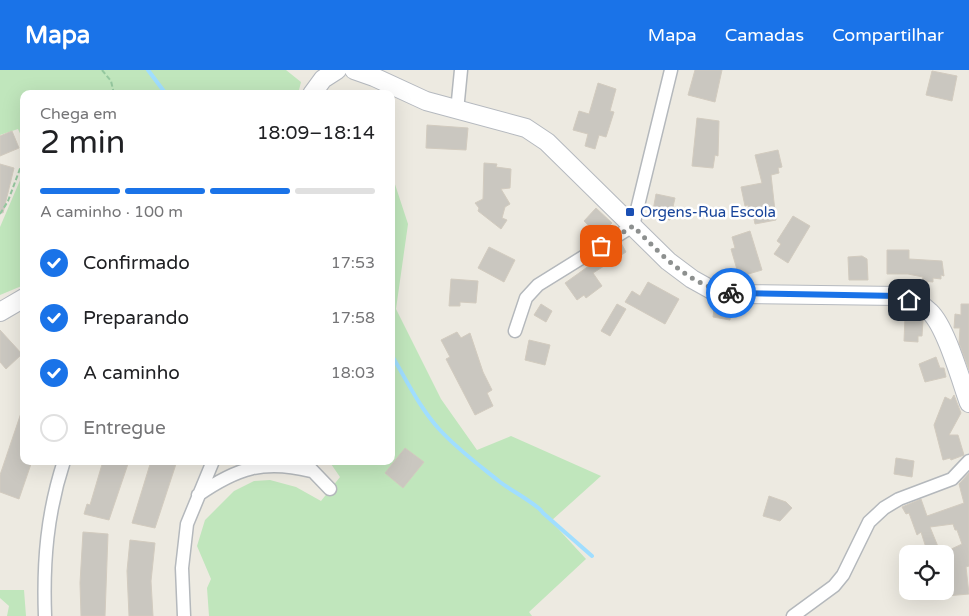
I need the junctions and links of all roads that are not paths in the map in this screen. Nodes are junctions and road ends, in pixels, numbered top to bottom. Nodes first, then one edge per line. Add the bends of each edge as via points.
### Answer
1 (314, 70) edge
2 (337, 70) edge
3 (354, 70) edge
4 (461, 70) edge
5 (671, 70) edge
6 (371, 73) edge
7 (312, 90) edge
8 (315, 90) edge
9 (456, 111) junction
10 (633, 226) junction
11 (20, 300) edge
12 (0, 312) edge
13 (516, 330) dead end
14 (969, 402) edge
15 (969, 461) edge
16 (63, 465) edge
17 (211, 465) edge
18 (269, 465) edge
19 (292, 465) edge
20 (308, 466) edge
21 (330, 489) dead end
22 (198, 495) junction
23 (45, 616) edge
24 (184, 616) edge
25 (793, 616) edge

1 - 7 street
2 - 8 street via 323,79
3 - 6 street
4 - 9 street
5 - 10 street
6 - 9 street via 426,101
9 - 10 street via 526,128 547,142
10 - 13 street via 538,285 526,298
10 - 14 street via 668,261 710,289 736,294 899,296 920,304 932,313 940,326
11 - 12 street
15 - 25 street via 952,479 884,508 869,522 843,575 834,586
16 - 23 street via 46,539
17 - 22 street
18 - 22 street via 226,477
19 - 20 street
20 - 21 street
22 - 24 street via 184,546

